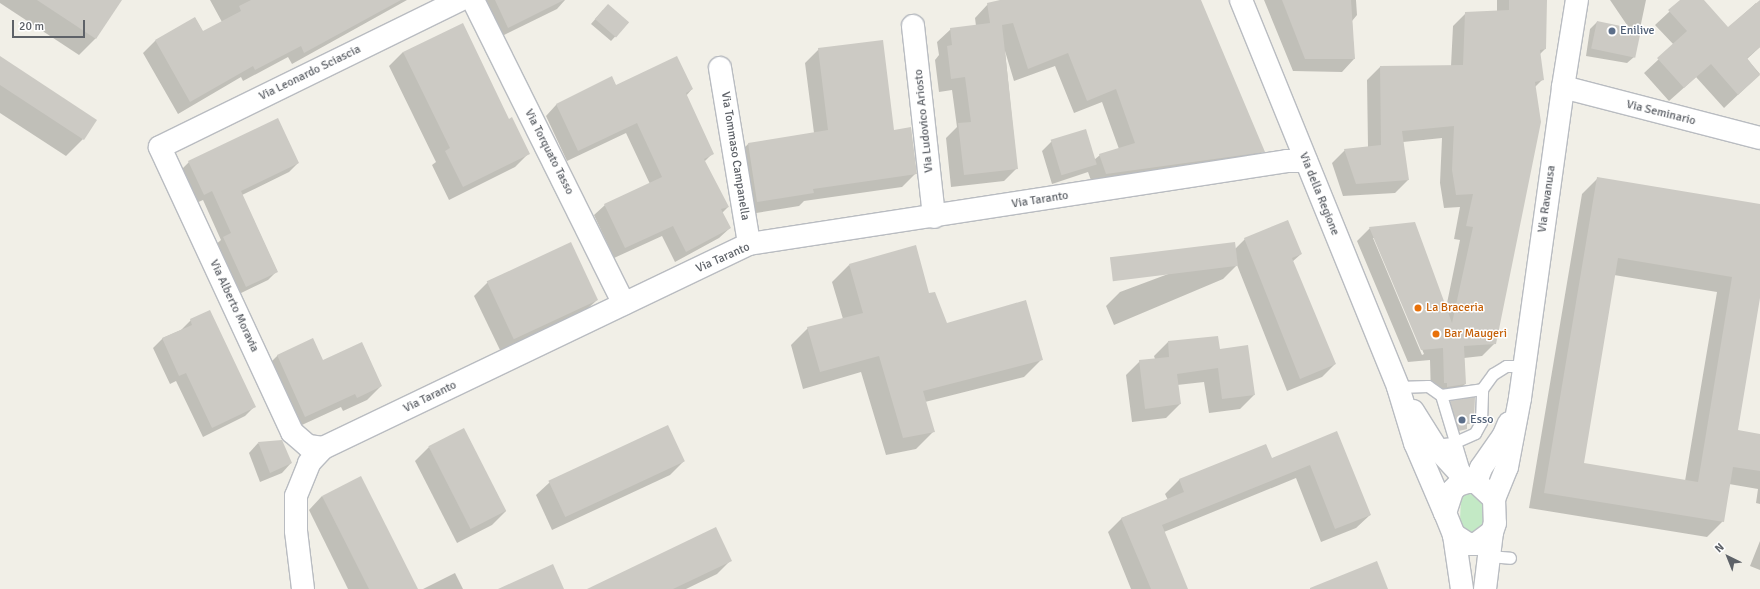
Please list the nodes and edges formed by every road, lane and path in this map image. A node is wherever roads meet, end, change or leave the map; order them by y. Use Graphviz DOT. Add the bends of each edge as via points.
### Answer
graph roads {
  1 [pos="460,0"];
  2 [pos="473,0"];
  3 [pos="1242,0"];
  4 [pos="1578,0"];
  5 [pos="913,26"];
  6 [pos="720,68"];
  7 [pos="1563,87"];
  8 [pos="1760,138"];
  9 [pos="160,147"];
  10 [pos="1306,161"];
  11 [pos="934,217"];
  12 [pos="749,244"];
  13 [pos="624,304"];
  14 [pos="1523,366"];
  15 [pos="1398,387"];
  16 [pos="1482,389"];
  17 [pos="1441,396"];
  18 [pos="1520,398"];
  19 [pos="1444,444"];
  20 [pos="322,448"];
  21 [pos="1472,482"];
  22 [pos="1494,499"];
  23 [pos="1446,513"];
  24 [pos="1492,532"];
  25 [pos="1454,535"];
  26 [pos="304,589"];
  27 [pos="1462,589"];
  28 [pos="1486,589"];
  1 -- 9 [label="street, Via Leonardo Sciascia"];
  2 -- 13 [label="street, Via Torquato Tasso"];
  3 -- 10 [label="street, Via della Regione"];
  4 -- 7 [label="street, Via Ravanusa"];
  5 -- 11 [label="street, Via Ludovico Ariosto"];
  6 -- 12 [label="street, Via Tommaso Campanella"];
  7 -- 8 [label="street, Via Seminario"];
  7 -- 14 [label="street, Via Ravanusa"];
  9 -- 20 [label="street, Via Alberto Moravia" via="292,432 308,446"];
  10 -- 11 [label="street, Via Taranto" via="1287,161"];
  10 -- 15 [label="street, Via della Regione"];
  11 -- 12 [label="street, Via Taranto"];
  12 -- 13 [label="street, Via Taranto"];
  13 -- 20 [label="street, Via Taranto"];
  14 -- 16 [label="lane" via="1506,366 1493,374"];
  14 -- 18 [label="street, Via Ravanusa"];
  15 -- 17 [label="lane" via="1428,386"];
  15 -- 19 [label="street"];
  15 -- 23 [label="street" via="1415,443"];
  16 -- 17 [label="lane"];
  16 -- 19 [label="lane" via="1481,422 1475,434"];
  17 -- 19 [label="lane"];
  18 -- 21 [label="street" via="1504,437"];
  18 -- 22 [label="street" via="1507,467"];
  19 -- 21 [label="street"];
  20 -- 26 [label="street, Via Taranto" via="309,463 296,496 296,531"];
  21 -- 22 [label="street"];
  21 -- 23 [label="street" via="1458,485 1452,491"];
  22 -- 24 [label="street" via="1495,523"];
  23 -- 25 [label="street"];
  24 -- 25 [label="street" via="1476,544 1468,544"];
  24 -- 28 [label="street" via="1500,557"];
  25 -- 27 [label="street"];
}
